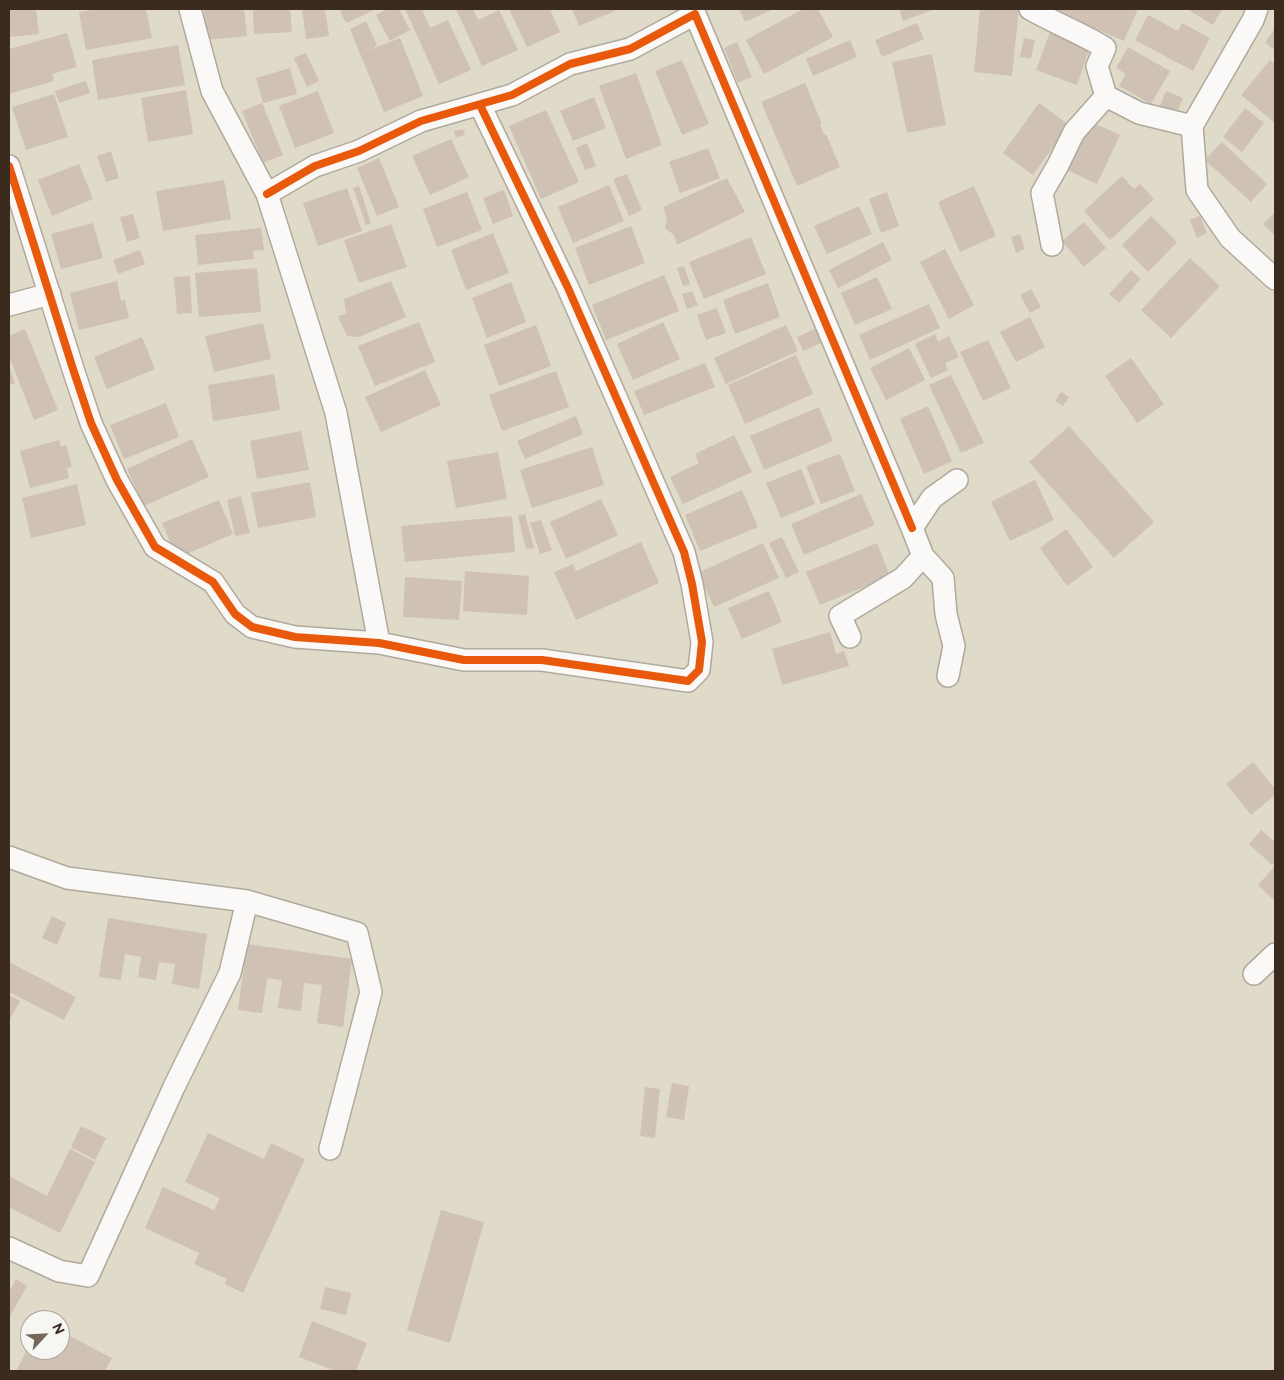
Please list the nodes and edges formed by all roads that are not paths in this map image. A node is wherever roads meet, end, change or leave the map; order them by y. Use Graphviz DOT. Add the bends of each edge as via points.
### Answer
graph roads {
  1 [pos="190,9"];
  2 [pos="1030,9"];
  3 [pos="1257,9"];
  4 [pos="694,12"];
  5 [pos="1106,96"];
  6 [pos="480,105"];
  7 [pos="1192,126"];
  8 [pos="9,166"];
  9 [pos="267,194"];
  10 [pos="1052,245"];
  11 [pos="1275,279"];
  12 [pos="50,294"];
  13 [pos="9,305"];
  14 [pos="957,480"];
  15 [pos="912,528"];
  16 [pos="924,556"];
  17 [pos="850,637"];
  18 [pos="379,643"];
  19 [pos="948,676"];
  20 [pos="9,856"];
  21 [pos="247,901"];
  22 [pos="1275,954"];
  23 [pos="1254,974"];
  24 [pos="330,1149"];
  25 [pos="9,1248"];
  1 -- 9 [label="street" via="212,90"];
  2 -- 5 [label="street" via="1105,48 1097,66"];
  3 -- 7 [label="street"];
  4 -- 6 [label="street" via="630,49 570,64 512,95"];
  4 -- 15 [label="street"];
  5 -- 7 [label="street" via="1139,113"];
  5 -- 10 [label="street" via="1074,132 1042,192"];
  6 -- 9 [label="street" via="421,121 359,151 315,166"];
  6 -- 18 [label="street" via="568,288 684,552 702,642 699,670 688,681 542,660 464,660"];
  7 -- 11 [label="street" via="1197,190 1230,238"];
  8 -- 12 [label="street"];
  9 -- 18 [label="street" via="336,413"];
  12 -- 13 [label="street"];
  12 -- 18 [label="street" via="91,423 117,480 155,547 213,582 235,614 252,627 295,637"];
  14 -- 15 [label="street" via="932,498"];
  15 -- 16 [label="street"];
  16 -- 17 [label="street" via="903,578 840,616"];
  16 -- 19 [label="street" via="943,578 946,614 954,646"];
  20 -- 21 [label="street" via="67,878"];
  21 -- 24 [label="street" via="357,933 371,992"];
  21 -- 25 [label="street" via="230,973 88,1276 59,1271"];
  22 -- 23 [label="street"];
}
